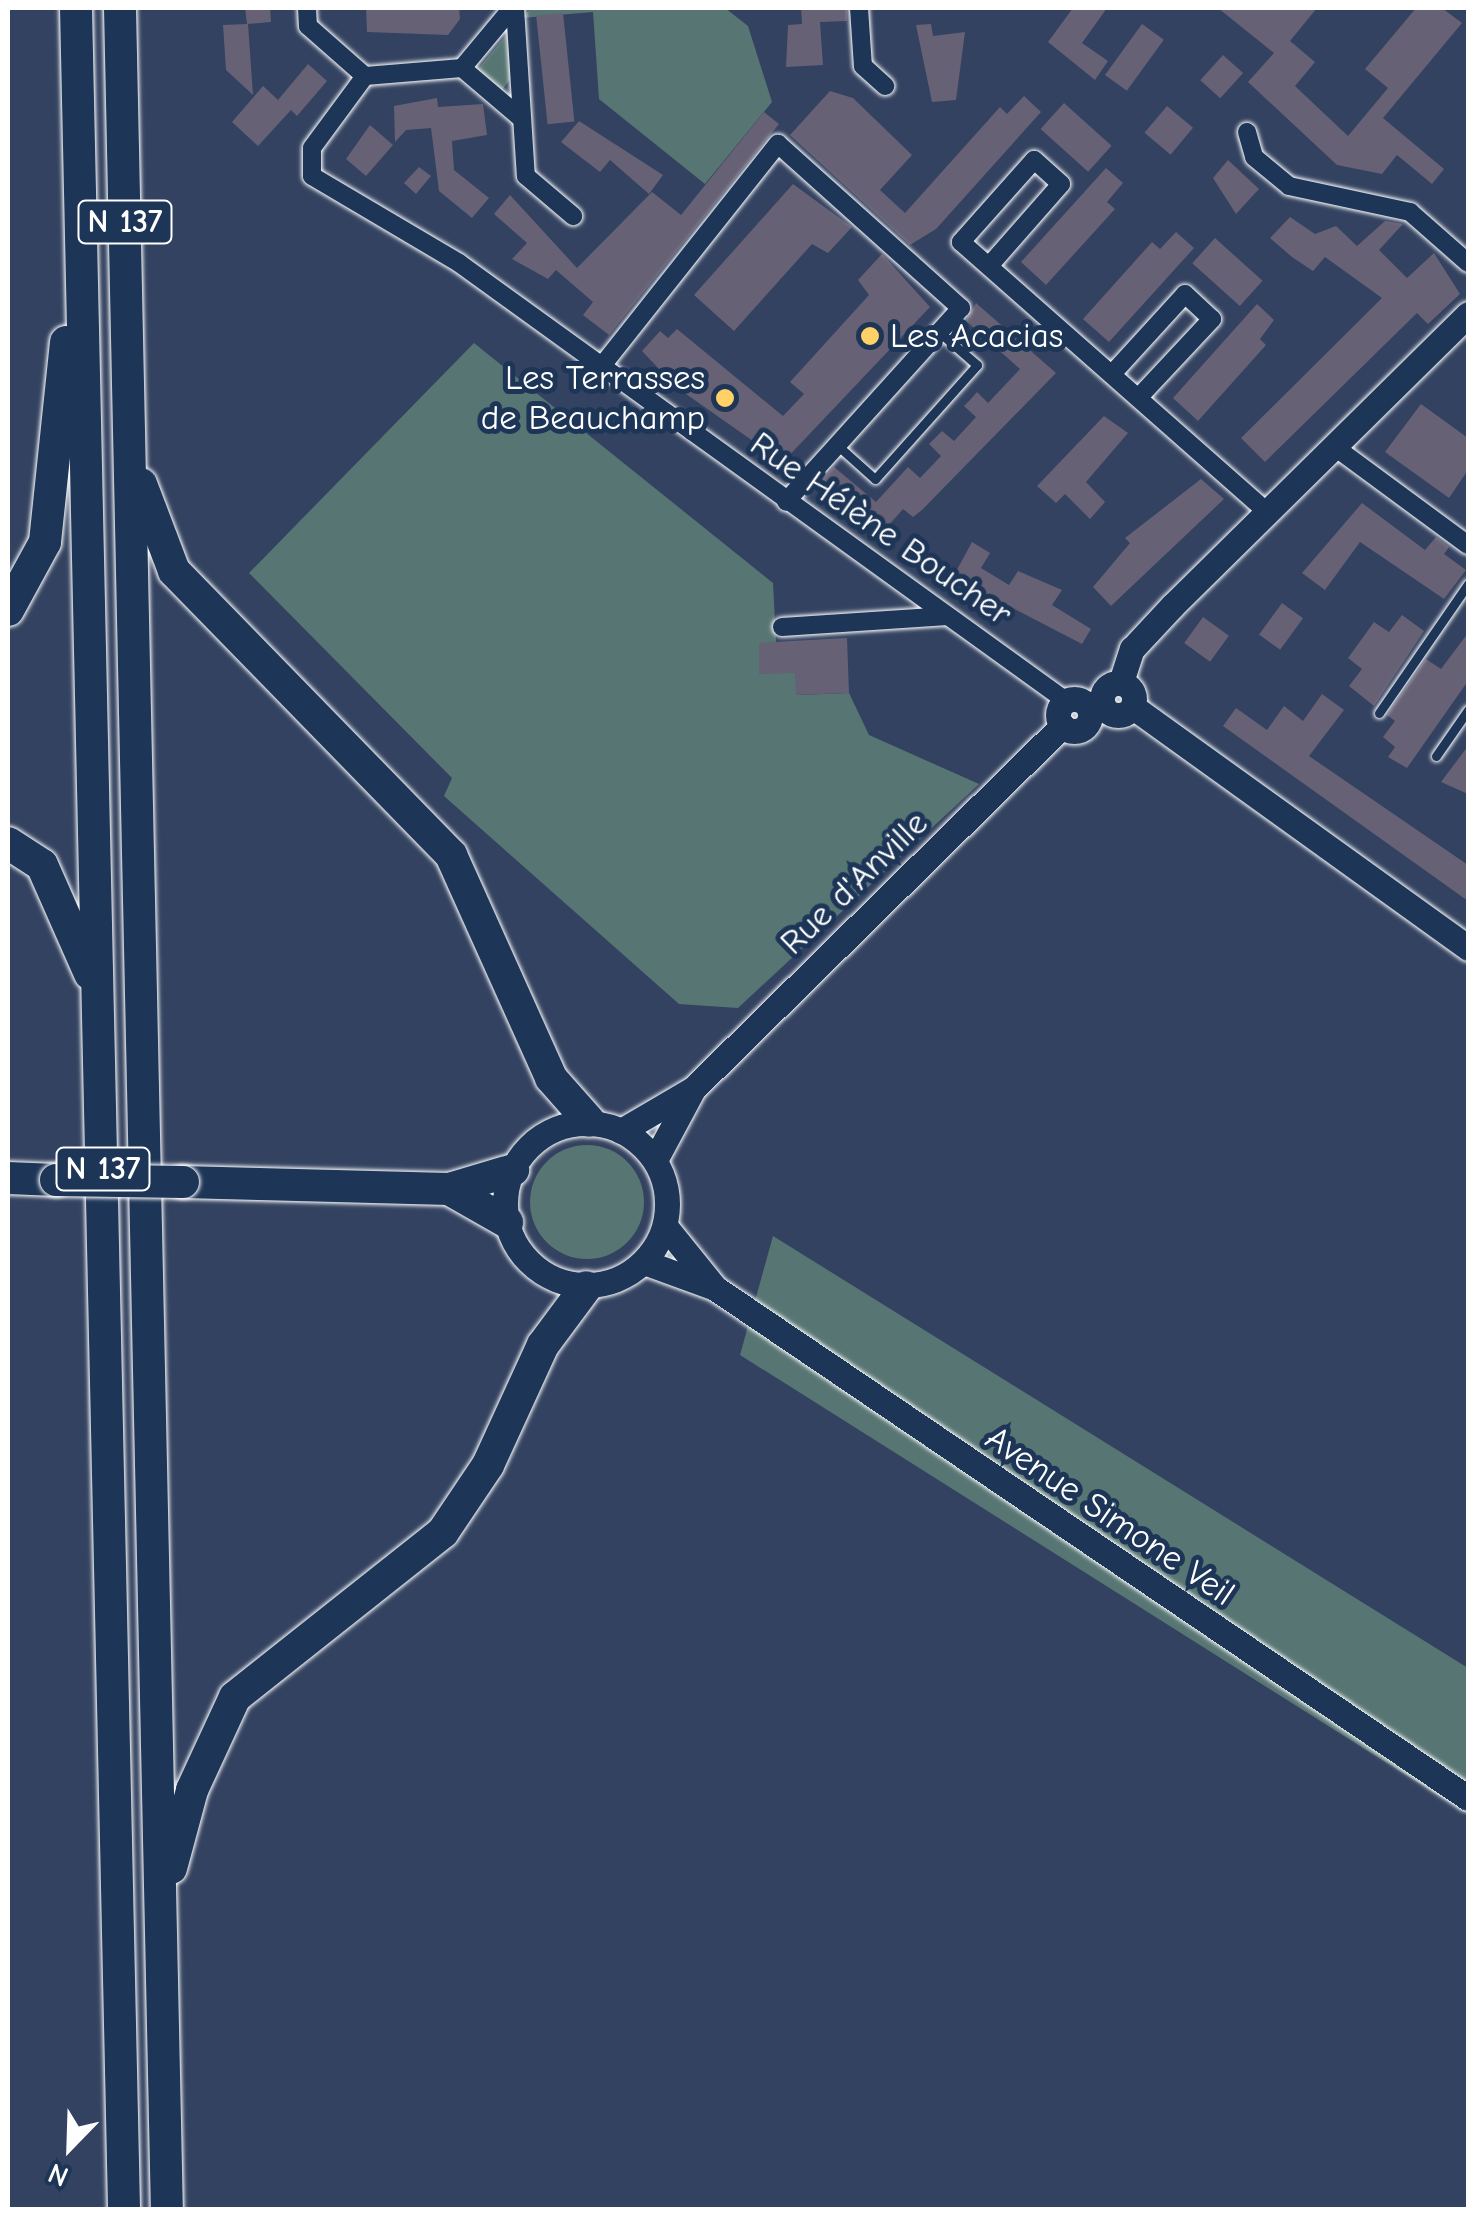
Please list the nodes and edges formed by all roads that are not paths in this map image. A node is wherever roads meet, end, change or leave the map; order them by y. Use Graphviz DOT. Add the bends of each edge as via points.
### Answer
graph roads {
  1 [pos="76,8"];
  2 [pos="120,8"];
  3 [pos="307,8"];
  4 [pos="514,8"];
  5 [pos="858,8"];
  6 [pos="462,68"];
  7 [pos="365,76"];
  8 [pos="885,86"];
  9 [pos="522,119"];
  10 [pos="81,128"];
  11 [pos="1247,132"];
  12 [pos="573,216"];
  13 [pos="1468,264"];
  14 [pos="989,266"];
  15 [pos="1468,314"];
  16 [pos="938,332"];
  17 [pos="600,367"];
  18 [pos="1112,374"];
  19 [pos="1138,398"];
  20 [pos="128,436"];
  21 [pos="837,445"];
  22 [pos="1336,447"];
  23 [pos="786,502"];
  24 [pos="1266,510"];
  25 [pos="1468,545"];
  26 [pos="1468,584"];
  27 [pos="8,610"];
  28 [pos="948,616"];
  29 [pos="782,627"];
  30 [pos="1096,706"];
  31 [pos="1468,710"];
  32 [pos="1378,712"];
  33 [pos="1436,756"];
  34 [pos="8,843"];
  35 [pos="1468,948"];
  36 [pos="100,1003"];
  37 [pos="693,1089"];
  38 [pos="589,1121"];
  39 [pos="621,1131"];
  40 [pos="655,1160"];
  41 [pos="513,1170"];
  42 [pos="24,1177"];
  43 [pos="448,1189"];
  44 [pos="507,1222"];
  45 [pos="665,1226"];
  46 [pos="644,1262"];
  47 [pos="586,1287"];
  48 [pos="715,1288"];
  49 [pos="1468,1798"];
  50 [pos="160,1916"];
  51 [pos="124,2210"];
  52 [pos="167,2210"];
  1 -- 10 [label="highway, N 137"];
  2 -- 20 [label="highway, N 137"];
  3 -- 7 [label="street" via="308,26"];
  4 -- 6 [label="street"];
  4 -- 9 [label="street"];
  5 -- 8 [label="street" via="863,66"];
  6 -- 7 [label="street"];
  6 -- 9 [label="street"];
  7 -- 17 [label="street, Rue Hélène Boucher" via="312,148 312,176 459,262"];
  9 -- 12 [label="street" via="526,176"];
  10 -- 27 [label="highway" via="61,460 46,542"];
  10 -- 36 [label="highway, N 137"];
  11 -- 13 [label="street" via="1254,157 1289,186 1410,212"];
  14 -- 14 [label="street" via="961,242 1034,160 1061,184"];
  14 -- 18 [label="street"];
  15 -- 22 [label="street, Rue d'Anville"];
  16 -- 17 [label="street" via="960,308 778,144"];
  16 -- 21 [label="street"];
  16 -- 21 [label="lane" via="977,366 876,479"];
  17 -- 23 [label="street, Rue Hélène Boucher"];
  18 -- 19 [label="street"];
  18 -- 19 [label="street" via="1185,294 1212,319"];
  19 -- 24 [label="street"];
  20 -- 38 [label="highway" via="174,571 427,824 467,884 551,1078"];
  20 -- 50 [label="highway, N 137"];
  21 -- 23 [label="street"];
  22 -- 24 [label="street, Rue d'Anville"];
  22 -- 25 [label="street"];
  23 -- 28 [label="street, Rue Hélène Boucher"];
  24 -- 30 [label="street, Rue d'Anville" via="1132,649"];
  26 -- 32 [label="lane"];
  28 -- 29 [label="street"];
  28 -- 30 [label="street, Rue Hélène Boucher"];
  30 -- 35 [label="street"];
  30 -- 37 [label="street, Rue d'Anville"];
  31 -- 33 [label="lane"];
  34 -- 36 [label="highway" via="42,865"];
  36 -- 51 [label="highway, N 137"];
  37 -- 39 [label="street, Rue d'Anville"];
  37 -- 40 [label="street, Rue d'Anville"];
  38 -- 39 [label="street"];
  38 -- 41 [label="street" via="541,1136"];
  39 -- 40 [label="street"];
  40 -- 45 [label="street"];
  41 -- 43 [label="highway"];
  41 -- 44 [label="street"];
  42 -- 43 [label="highway, bridge"];
  43 -- 44 [label="highway"];
  44 -- 47 [label="street" via="532,1265"];
  45 -- 46 [label="street"];
  45 -- 48 [label="street, Avenue Simone Veil"];
  46 -- 47 [label="street"];
  46 -- 48 [label="street, Avenue Simone Veil"];
  47 -- 50 [label="highway" via="544,1344 488,1466 443,1532 234,1697 192,1790"];
  48 -- 49 [label="street, Avenue Simone Veil"];
  50 -- 52 [label="highway, N 137"];
}
